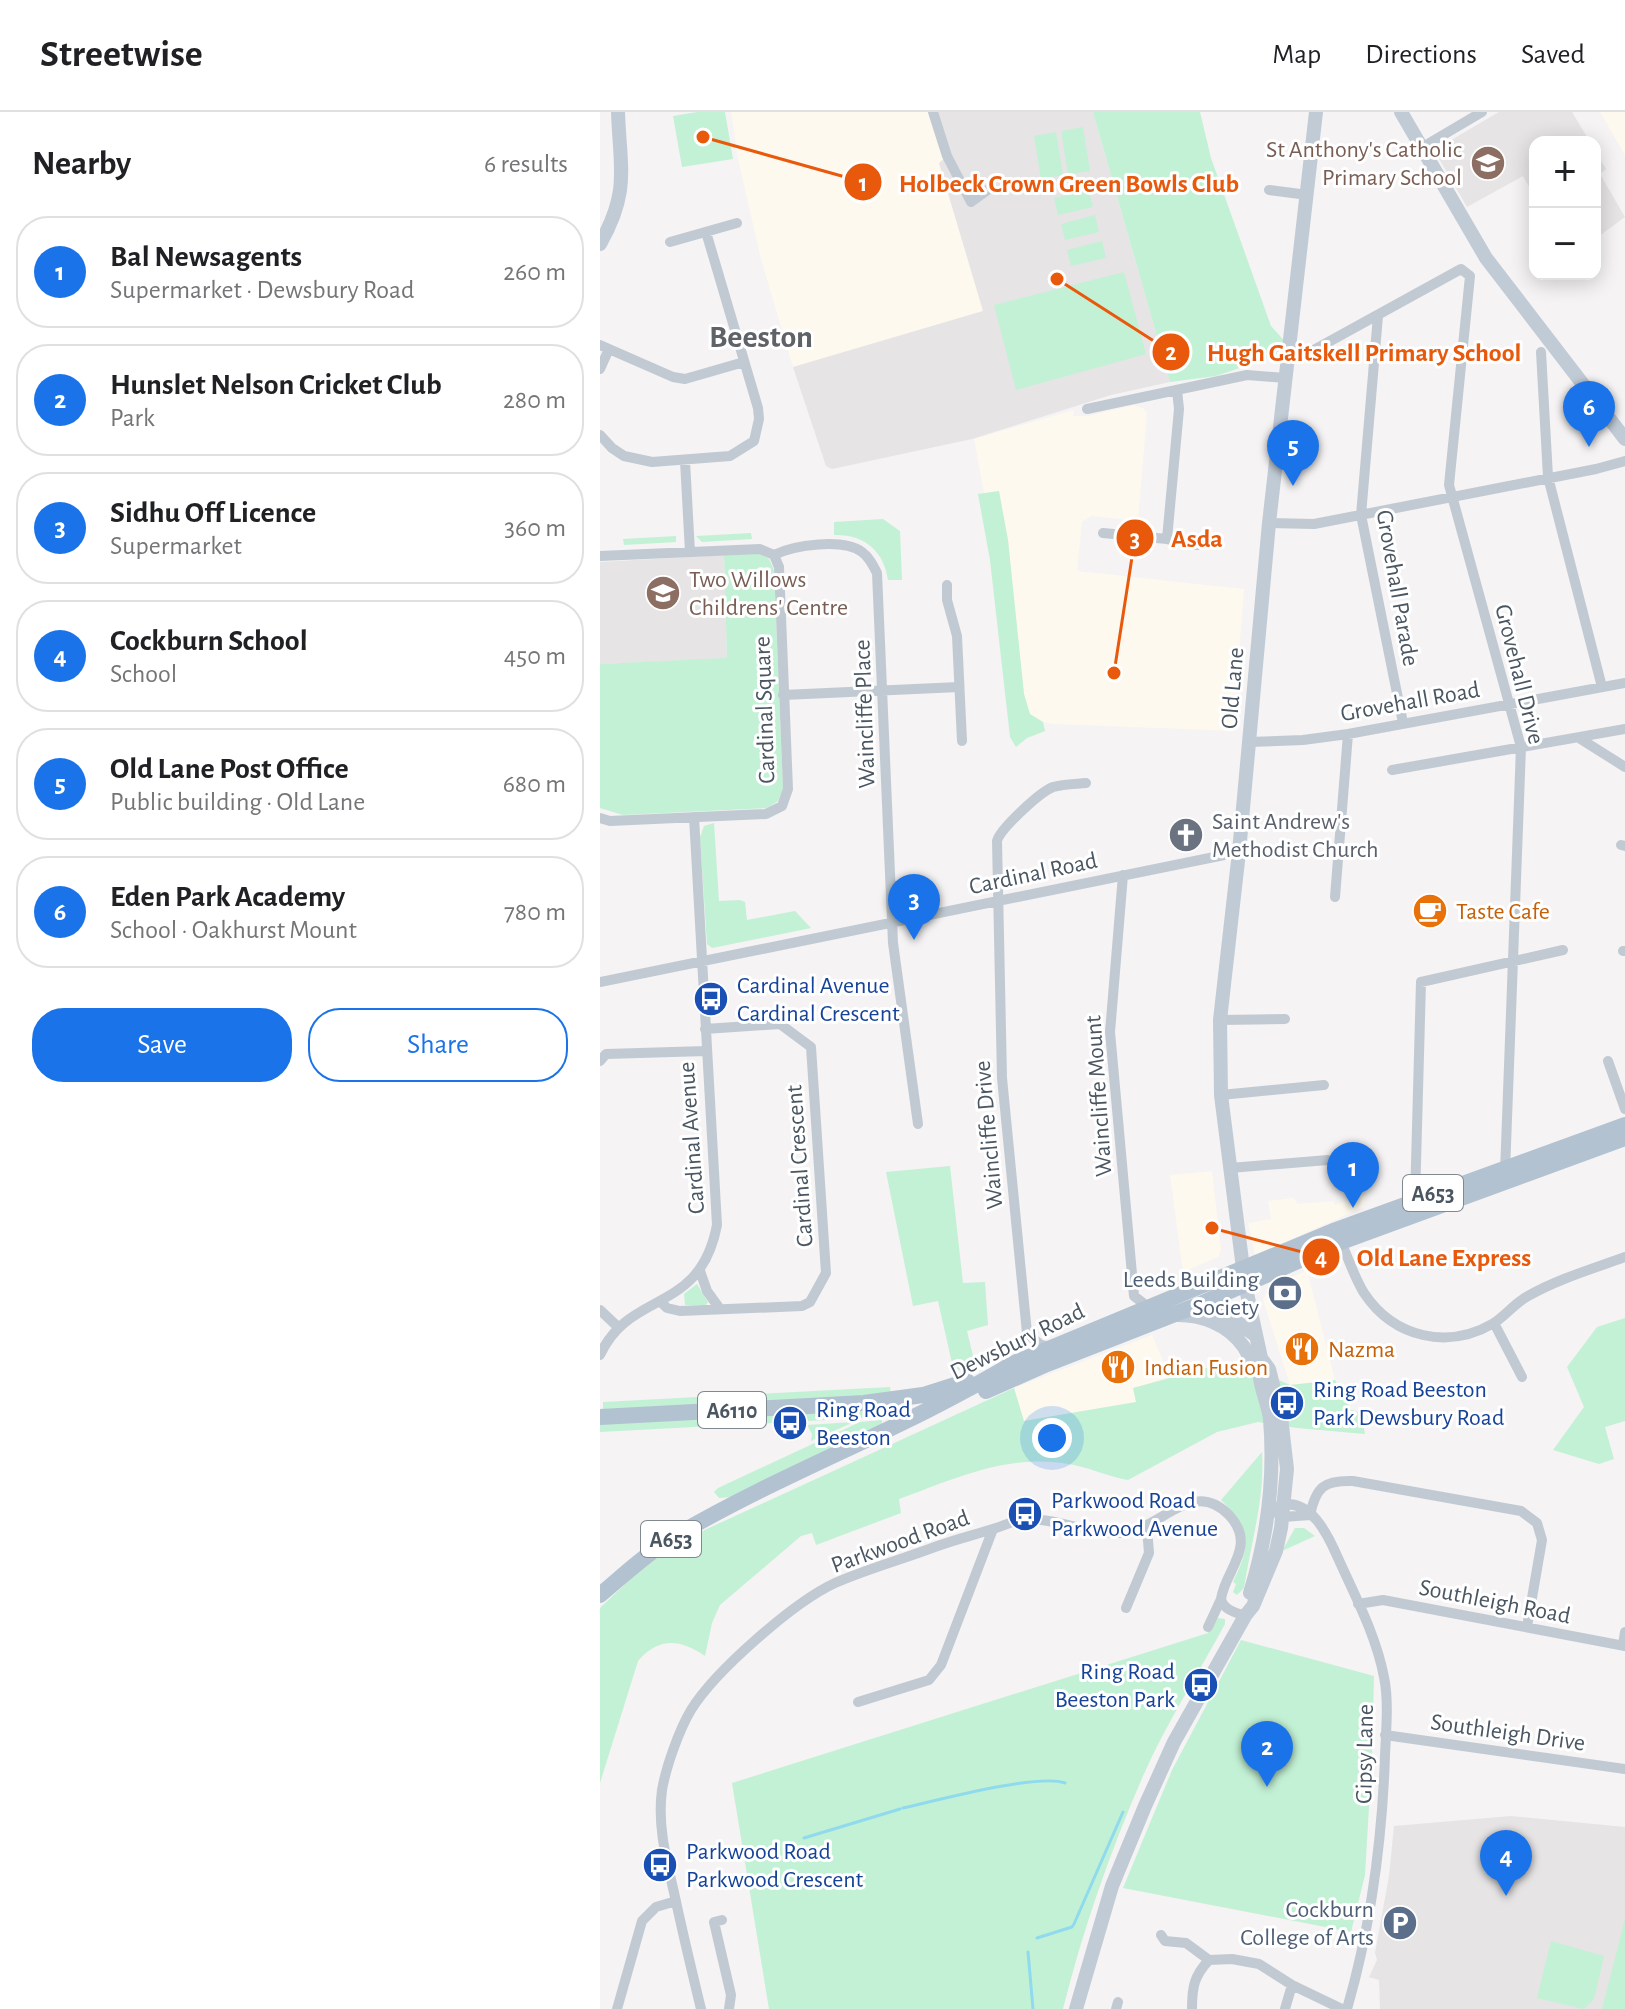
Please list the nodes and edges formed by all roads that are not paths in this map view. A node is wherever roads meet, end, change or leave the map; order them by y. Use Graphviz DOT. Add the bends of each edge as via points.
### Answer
graph roads {
  1 [pos="618,112"];
  2 [pos="933,112"];
  3 [pos="1316,112"];
  4 [pos="1401,112"];
  5 [pos="1482,112"];
  6 [pos="1421,148"];
  7 [pos="989,189"];
  8 [pos="1269,190"];
  9 [pos="1308,195"];
  10 [pos="737,223"];
  11 [pos="706,232"];
  12 [pos="670,242"];
  13 [pos="600,244"];
  14 [pos="1378,316"];
  15 [pos="605,347"];
  16 [pos="1541,352"];
  17 [pos="1288,356"];
  18 [pos="744,362"];
  19 [pos="600,369"];
  20 [pos="1285,378"];
  21 [pos="1177,390"];
  22 [pos="1087,409"];
  23 [pos="600,435"];
  24 [pos="1625,439"];
  25 [pos="685,461"];
  26 [pos="1625,461"];
  27 [pos="1548,477"];
  28 [pos="1453,496"];
  29 [pos="1361,515"];
  30 [pos="1269,523"];
  31 [pos="1103,533"];
  32 [pos="1167,539"];
  33 [pos="1197,545"];
  34 [pos="690,552"];
  35 [pos="774,555"];
  36 [pos="600,556"];
  37 [pos="947,585"];
  38 [pos="1625,683"];
  39 [pos="959,687"];
  40 [pos="1602,687"];
  41 [pos="883,690"];
  42 [pos="783,695"];
  43 [pos="1510,703"];
  44 [pos="1403,723"];
  45 [pos="1625,729"];
  46 [pos="1348,734"];
  47 [pos="1579,738"];
  48 [pos="962,741"];
  49 [pos="1249,742"];
  50 [pos="1521,747"];
  51 [pos="1625,767"];
  52 [pos="1392,770"];
  53 [pos="1086,783"];
  54 [pos="694,817"];
  55 [pos="600,818"];
  56 [pos="1239,852"];
  57 [pos="1123,875"];
  58 [pos="1335,897"];
  59 [pos="998,901"];
  60 [pos="892,922"];
  61 [pos="1563,950"];
  62 [pos="701,961"];
  63 [pos="1511,961"];
  64 [pos="600,982"];
  65 [pos="1285,1019"];
  66 [pos="1220,1020"];
  67 [pos="705,1029"];
  68 [pos="706,1051"];
  69 [pos="600,1061"];
  70 [pos="1608,1061"];
  71 [pos="1324,1085"];
  72 [pos="1221,1095"];
  73 [pos="1625,1109"];
  74 [pos="918,1124"];
  75 [pos="1625,1125"];
  76 [pos="1625,1138"];
  77 [pos="1328,1160"];
  78 [pos="1230,1168"];
  79 [pos="1504,1174"];
  80 [pos="1415,1200"];
  81 [pos="1339,1236"];
  82 [pos="1625,1257"];
  83 [pos="700,1271"];
  84 [pos="1244,1276"];
  85 [pos="1173,1297"];
  86 [pos="661,1302"];
  87 [pos="1198,1305"];
  88 [pos="1148,1307"];
  89 [pos="720,1309"];
  90 [pos="600,1310"];
  91 [pos="1174,1315"];
  92 [pos="1494,1323"];
  93 [pos="618,1327"];
  94 [pos="1255,1335"];
  95 [pos="1054,1347"];
  96 [pos="600,1355"];
  97 [pos="1012,1364"];
  98 [pos="1259,1364"];
  99 [pos="1522,1377"];
  100 [pos="896,1399"];
  101 [pos="864,1403"];
  102 [pos="600,1417"];
  103 [pos="905,1424"];
  104 [pos="1279,1510"];
  105 [pos="1310,1515"];
  106 [pos="1147,1528"];
  107 [pos="993,1529"];
  108 [pos="600,1595"];
  109 [pos="1221,1599"];
  110 [pos="1358,1604"];
  111 [pos="1126,1608"];
  112 [pos="1245,1616"];
  113 [pos="1208,1627"];
  114 [pos="1527,1627"];
  115 [pos="1625,1632"];
  116 [pos="1624,1646"];
  117 [pos="858,1702"];
  118 [pos="1385,1735"];
  119 [pos="1625,1769"];
  120 [pos="676,1901"];
  121 [pos="722,1920"];
  122 [pos="1162,1942"];
  123 [pos="1209,1960"];
  124 [pos="1292,1985"];
  125 [pos="617,2009"];
  126 [pos="701,2009"];
  127 [pos="729,2009"];
  128 [pos="1076,2009"];
  129 [pos="1192,2009"];
  130 [pos="1285,2009"];
  131 [pos="1344,2009"];
  1 -- 13 [label="street" via="620,196"];
  2 -- 7 [label="street" via="947,156 971,202"];
  3 -- 9 [label="street, Old Lane"];
  4 -- 6 [label="street"];
  5 -- 6 [label="street"];
  6 -- 24 [label="street" via="1486,258"];
  8 -- 9 [label="street"];
  9 -- 17 [label="street, Old Lane"];
  10 -- 11 [label="street"];
  11 -- 12 [label="street"];
  11 -- 18 [label="street"];
  14 -- 17 [label="street" via="1312,351"];
  14 -- 28 [label="street, Grovehall Drive" via="1461,269 1470,276 1449,485"];
  14 -- 29 [label="street, Grovehall Parade"];
  15 -- 18 [label="street" via="685,379"];
  15 -- 19 [label="street"];
  16 -- 27 [label="street"];
  17 -- 20 [label="street, Old Lane"];
  18 -- 25 [label="street" via="758,408 754,441 730,456"];
  20 -- 21 [label="street" via="1247,375"];
  20 -- 30 [label="street, Old Lane"];
  21 -- 22 [label="street"];
  21 -- 32 [label="street"];
  23 -- 25 [label="street" via="612,448 637,460"];
  25 -- 34 [label="street"];
  26 -- 27 [label="street"];
  27 -- 28 [label="street"];
  27 -- 40 [label="street"];
  28 -- 29 [label="street"];
  28 -- 43 [label="street, Grovehall Drive"];
  29 -- 30 [label="street" via="1314,524"];
  29 -- 44 [label="street, Grovehall Parade"];
  30 -- 49 [label="street, Old Lane"];
  31 -- 32 [label="street"];
  32 -- 33 [label="street"];
  34 -- 35 [label="street" via="760,549"];
  34 -- 36 [label="street"];
  35 -- 41 [label="street, Waincliffe Place" via="796,547 841,545 864,553 879,583"];
  35 -- 42 [label="street, Cardinal Square" via="779,567"];
  37 -- 39 [label="street"];
  38 -- 40 [label="street, Grovehall Road"];
  39 -- 41 [label="street"];
  39 -- 48 [label="street"];
  40 -- 43 [label="street, Grovehall Road"];
  41 -- 42 [label="street"];
  41 -- 60 [label="street, Waincliffe Place"];
  42 -- 54 [label="street, Cardinal Square" via="788,789 782,806 766,814"];
  43 -- 44 [label="street, Grovehall Road"];
  43 -- 50 [label="street, Grovehall Drive"];
  44 -- 46 [label="street, Grovehall Road"];
  45 -- 47 [label="street"];
  46 -- 49 [label="street, Grovehall Road"];
  46 -- 58 [label="street"];
  47 -- 50 [label="street"];
  47 -- 51 [label="street"];
  49 -- 56 [label="street, Old Lane"];
  50 -- 52 [label="street"];
  50 -- 63 [label="street, Grovehall Drive"];
  53 -- 59 [label="street, Waincliffe Drive" via="1047,791 999,833"];
  54 -- 55 [label="street, Cardinal Square"];
  54 -- 62 [label="street, Cardinal Avenue"];
  56 -- 57 [label="street, Cardinal Road"];
  56 -- 66 [label="street, Old Lane"];
  57 -- 59 [label="street, Cardinal Road"];
  57 -- 88 [label="street, Waincliffe Mount" via="1110,1032 1134,1296"];
  59 -- 60 [label="street, Cardinal Road"];
  59 -- 95 [label="street, Waincliffe Drive" via="1002,1078 1027,1333 1041,1345"];
  60 -- 62 [label="street, Cardinal Road"];
  60 -- 74 [label="street, Waincliffe Place"];
  61 -- 63 [label="street"];
  62 -- 64 [label="street, Cardinal Road"];
  62 -- 67 [label="street, Cardinal Avenue"];
  63 -- 79 [label="street, Grovehall Drive"];
  63 -- 80 [label="street" via="1421,982"];
  65 -- 66 [label="street"];
  66 -- 72 [label="street, Old Lane"];
  67 -- 68 [label="street, Cardinal Avenue"];
  67 -- 89 [label="street, Cardinal Crescent" via="780,1024 811,1047 826,1273 810,1302 802,1306"];
  68 -- 69 [label="street" via="606,1054"];
  68 -- 83 [label="street, Cardinal Avenue" via="717,1225"];
  70 -- 73 [label="street"];
  71 -- 72 [label="street"];
  72 -- 78 [label="street, Old Lane"];
  75 -- 79 [label="main road, Dewsbury Road / A653"];
  76 -- 79 [label="main road, Dewsbury Road / A653"];
  77 -- 78 [label="street"];
  78 -- 84 [label="street, Old Lane"];
  79 -- 80 [label="main road, Dewsbury Road / A653"];
  79 -- 81 [label="main road, Dewsbury Road / A653"];
  80 -- 81 [label="main road, Dewsbury Road / A653"];
  81 -- 84 [label="main road, Dewsbury Road / A653"];
  81 -- 92 [label="street" via="1364,1293 1391,1321 1420,1336 1454,1339"];
  82 -- 92 [label="street" via="1535,1292"];
  83 -- 86 [label="street, Cardinal Avenue"];
  83 -- 89 [label="street"];
  84 -- 85 [label="main road, Dewsbury Road / A653"];
  84 -- 87 [label="main road, Dewsbury Road / A653"];
  84 -- 94 [label="street"];
  85 -- 87 [label="main road"];
  85 -- 88 [label="main road, Dewsbury Road / A653"];
  86 -- 89 [label="street, Cardinal Crescent" via="680,1311"];
  86 -- 93 [label="street, Cardinal Avenue"];
  87 -- 91 [label="main road, Dewsbury Road / A653"];
  87 -- 94 [label="street"];
  88 -- 95 [label="main road, Dewsbury Road / A653"];
  90 -- 93 [label="street"];
  91 -- 98 [label="street" via="1224,1327"];
  91 -- 103 [label="main road, Dewsbury Road / A653"];
  92 -- 99 [label="street"];
  93 -- 96 [label="street, Cardinal Avenue"];
  94 -- 98 [label="street"];
  95 -- 97 [label="main road, Dewsbury Road / A653"];
  97 -- 100 [label="main road, A6110" via="947,1389"];
  97 -- 103 [label="main road, Dewsbury Road"];
  98 -- 104 [label="street"];
  100 -- 101 [label="main road, A6110"];
  100 -- 103 [label="main road"];
  101 -- 102 [label="main road, A6110"];
  101 -- 103 [label="main road"];
  103 -- 108 [label="main road, Dewsbury Road / A653" via="844,1460 751,1496 680,1533"];
  104 -- 105 [label="street, Gipsy Lane" via="1301,1506"];
  104 -- 112 [label="street" via="1271,1566"];
  105 -- 110 [label="street, Gipsy Lane" via="1324,1526"];
  105 -- 114 [label="street" via="1318,1492 1338,1480 1521,1511 1537,1523 1542,1540"];
  106 -- 107 [label="street, Parkwood Road" via="1102,1533 1023,1519"];
  106 -- 109 [label="street, Parkwood Road" via="1171,1510 1199,1501 1230,1516 1241,1545"];
  106 -- 111 [label="street" via="1149,1553"];
  107 -- 117 [label="street" via="941,1665 929,1680"];
  107 -- 120 [label="street, Parkwood Road" via="833,1584 778,1620 714,1681 691,1710 663,1787 662,1843"];
  109 -- 112 [label="street" via="1230,1611"];
  109 -- 113 [label="street, Parkwood Road"];
  110 -- 114 [label="street, Southleigh Road" via="1383,1600"];
  110 -- 118 [label="street, Gipsy Lane" via="1385,1679"];
  112 -- 128 [label="street" via="1174,1742 1145,1806 1112,1886"];
  114 -- 116 [label="street, Southleigh Road"];
  115 -- 116 [label="street"];
  118 -- 119 [label="street, Southleigh Drive"];
  118 -- 131 [label="street, Gipsy Lane" via="1374,1887"];
  120 -- 125 [label="street" via="656,1907 642,1921"];
  120 -- 126 [label="street, Parkwood Road"];
  121 -- 127 [label="street" via="714,1922 731,1995"];
  122 -- 123 [label="street" via="1186,1943"];
  123 -- 124 [label="street" via="1259,1964"];
  123 -- 129 [label="street" via="1196,1973"];
  124 -- 130 [label="street"];
  124 -- 131 [label="street"];
}
